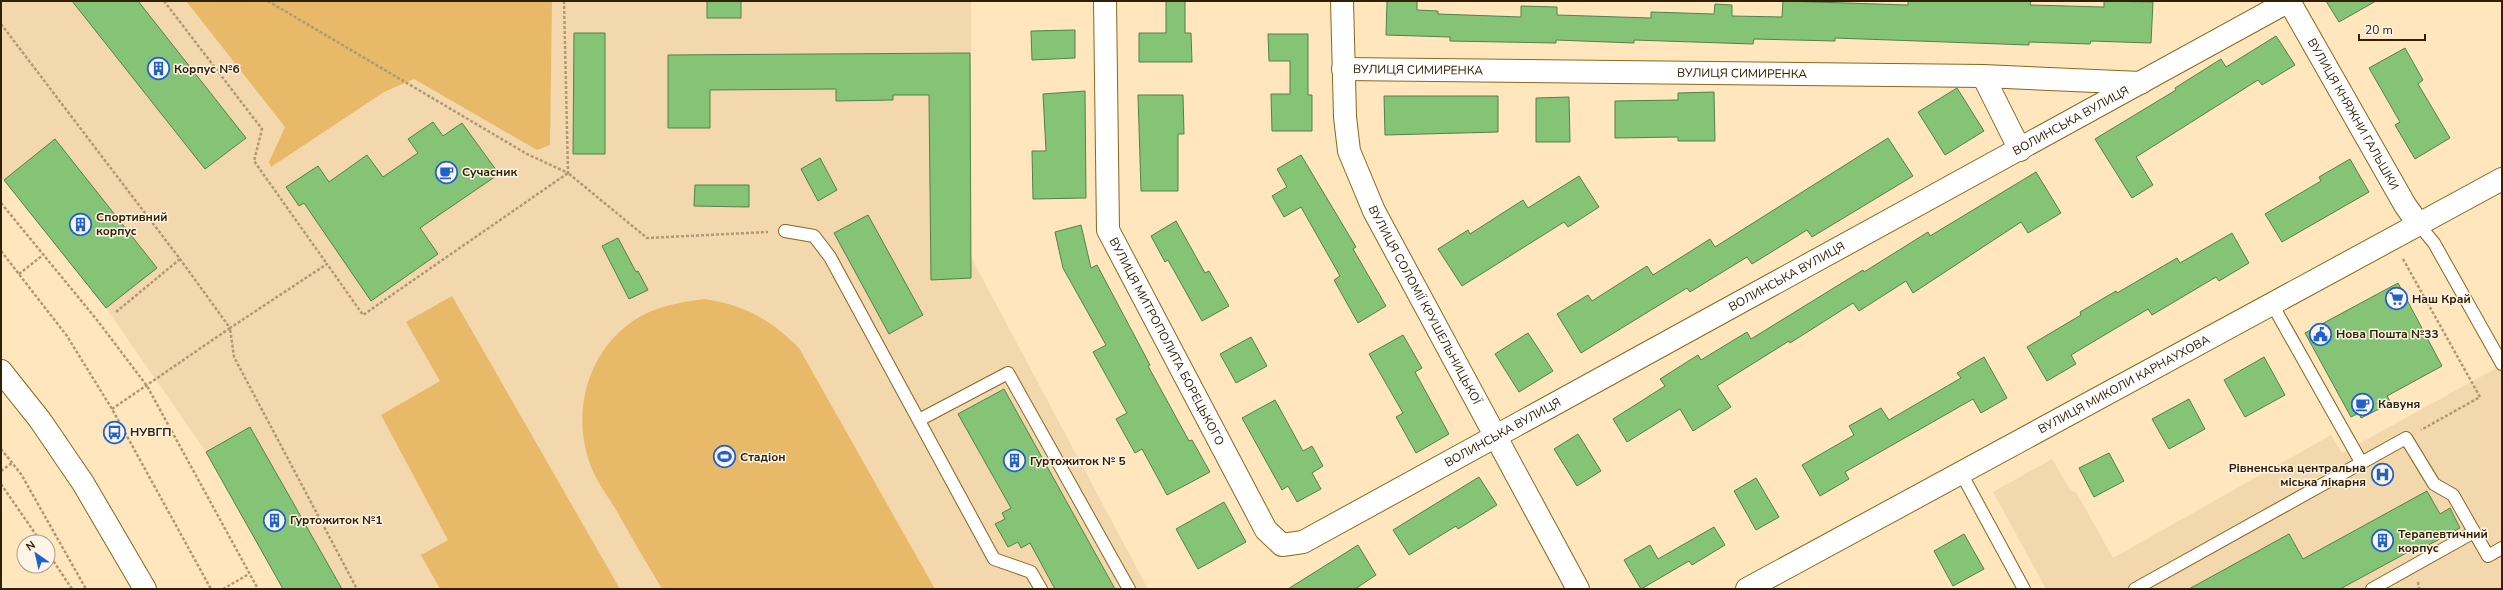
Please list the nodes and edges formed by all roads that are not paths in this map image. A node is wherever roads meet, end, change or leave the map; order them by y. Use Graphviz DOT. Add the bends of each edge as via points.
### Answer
graph roads {
  1 [pos="1106,1"];
  2 [pos="1342,1"];
  3 [pos="2289,1"];
  4 [pos="1343,69"];
  5 [pos="1983,76"];
  6 [pos="2141,83"];
  7 [pos="2020,150"];
  8 [pos="2502,179"];
  9 [pos="2419,225"];
  10 [pos="784,231"];
  11 [pos="2272,304"];
  12 [pos="2502,364"];
  13 [pos="1,371"];
  14 [pos="919,420"];
  15 [pos="1495,436"];
  16 [pos="2361,462"];
  17 [pos="1961,473"];
  18 [pos="2474,532"];
  19 [pos="1282,545"];
  20 [pos="2502,548"];
  21 [pos="145,589"];
  22 [pos="1041,589"];
  23 [pos="1129,589"];
  24 [pos="1578,589"];
  25 [pos="1747,589"];
  26 [pos="2024,589"];
  27 [pos="2135,589"];
  28 [pos="2372,589"];
  1 -- 19 [label="street, ВУЛИЦЯ МИТРОПОЛИТА БОРЕЦЬКОГО" via="1108,230 1266,530"];
  2 -- 4 [label="street, ВУЛИЦЯ СОЛОМІЇ КРУШЕЛЬНИЦЬКОЇ"];
  3 -- 6 [label="street, ВОЛИНСЬКА ВУЛИЦЯ"];
  3 -- 9 [label="street, ВУЛИЦЯ КНЯЖНИ ГАЛЬШКИ" via="2405,205"];
  4 -- 5 [label="street, ВУЛИЦЯ СИМИРЕНКА"];
  4 -- 15 [label="street, ВУЛИЦЯ СОЛОМІЇ КРУШЕЛЬНИЦЬКОЇ" via="1349,151 1360,180 1374,211"];
  5 -- 6 [label="street, ВУЛИЦЯ СИМИРЕНКА"];
  5 -- 7 [label="street"];
  6 -- 7 [label="street, ВОЛИНСЬКА ВУЛИЦЯ"];
  7 -- 15 [label="street, ВОЛИНСЬКА ВУЛИЦЯ"];
  8 -- 9 [label="street, ВУЛИЦЯ МИКОЛИ КАРНАУХОВА"];
  9 -- 11 [label="street, ВУЛИЦЯ МИКОЛИ КАРНАУХОВА"];
  9 -- 12 [label="lane" via="2434,243"];
  10 -- 14 [label="lane" via="814,236 830,257"];
  11 -- 16 [label="lane"];
  11 -- 17 [label="street, ВУЛИЦЯ МИКОЛИ КАРНАУХОВА"];
  13 -- 21 [label="street" via="40,420 83,483"];
  14 -- 22 [label="lane" via="994,559 1031,572"];
  14 -- 23 [label="lane" via="1008,373"];
  15 -- 19 [label="street, ВОЛИНСЬКА ВУЛИЦЯ" via="1303,542"];
  15 -- 24 [label="street, ВУЛИЦЯ СОЛОМІЇ КРУШЕЛЬНИЦЬКОЇ"];
  16 -- 18 [label="lane" via="2406,438 2434,484 2453,495"];
  16 -- 27 [label="lane"];
  17 -- 25 [label="street, ВУЛИЦЯ МИКОЛИ КАРНАУХОВА"];
  17 -- 26 [label="lane"];
  18 -- 20 [label="lane" via="2488,556"];
  18 -- 28 [label="lane"];
}
